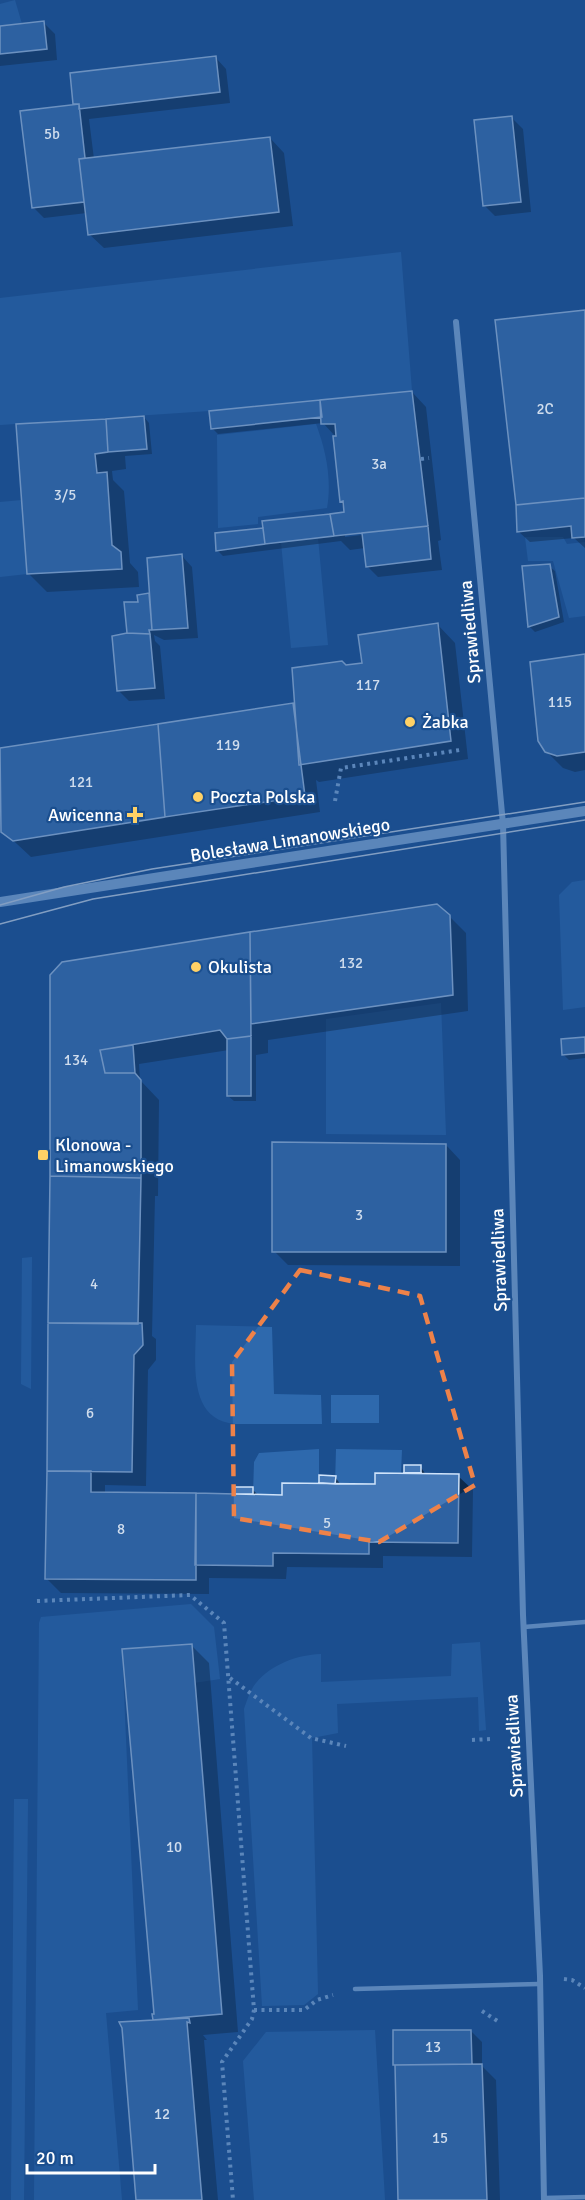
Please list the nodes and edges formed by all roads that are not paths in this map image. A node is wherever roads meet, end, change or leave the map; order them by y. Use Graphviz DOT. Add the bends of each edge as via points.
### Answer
graph roads {
  1 [pos="456,322"];
  2 [pos="585,811"];
  3 [pos="503,824"];
  4 [pos="0,902"];
  5 [pos="585,1622"];
  6 [pos="524,1627"];
  7 [pos="539,1984"];
  8 [pos="355,1989"];
  9 [pos="585,2197"];
  10 [pos="544,2199"];
  1 -- 3 [label="street, Sprawiedliwa"];
  2 -- 3 [label="street, Bolesława Limanowskiego"];
  3 -- 4 [label="street, Bolesława Limanowskiego"];
  3 -- 6 [label="street, Sprawiedliwa"];
  5 -- 6 [label="lane"];
  6 -- 7 [label="street, Sprawiedliwa"];
  7 -- 8 [label="lane"];
  7 -- 10 [label="street, Sprawiedliwa"];
  9 -- 10 [label="lane"];
}
